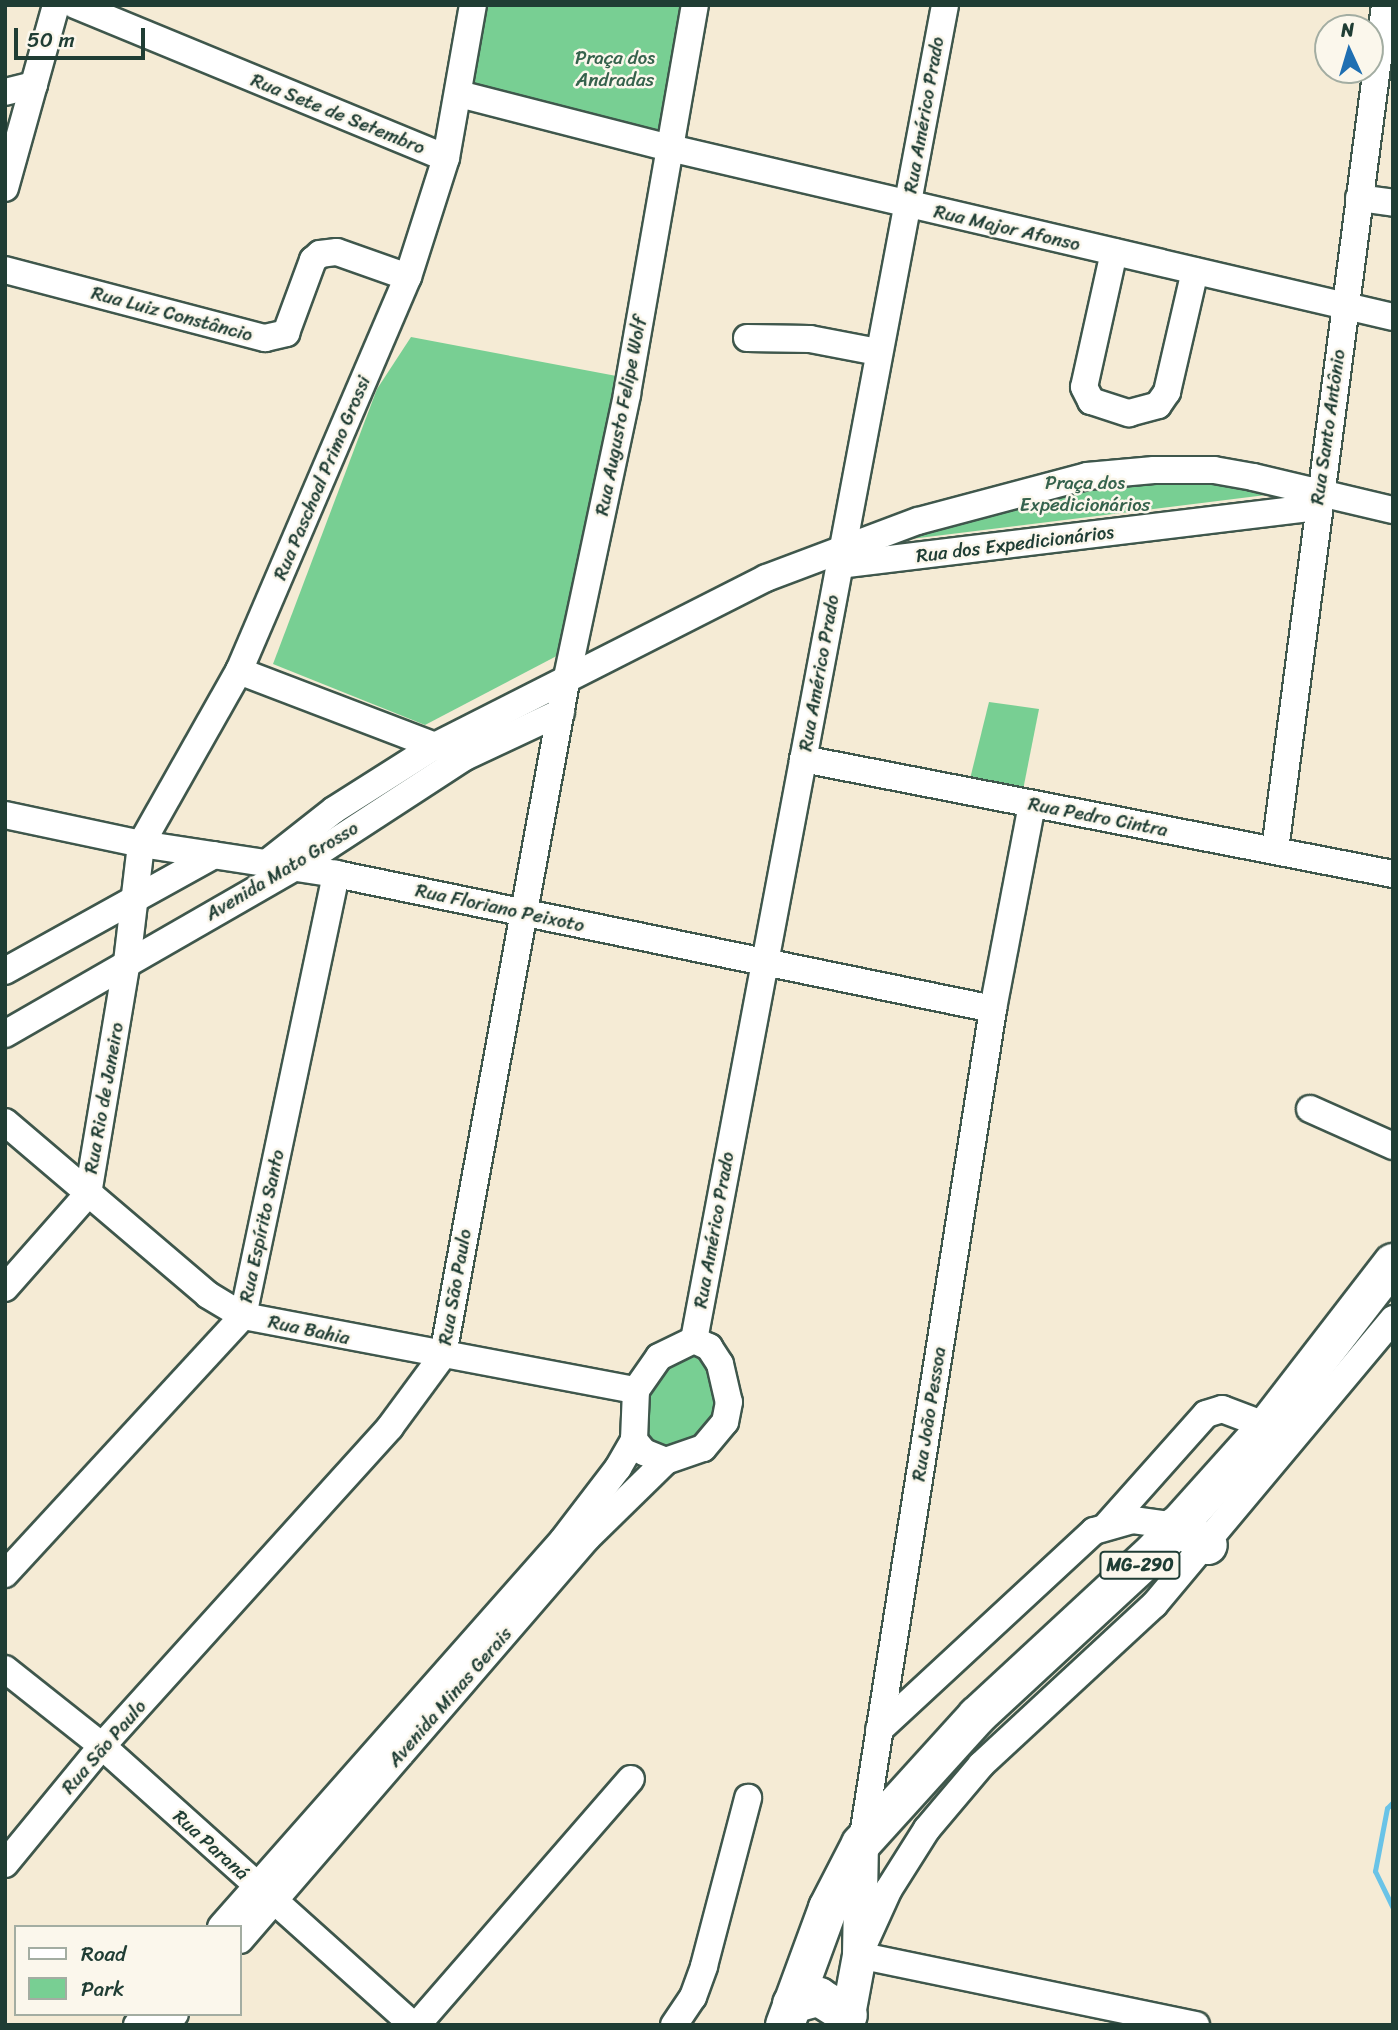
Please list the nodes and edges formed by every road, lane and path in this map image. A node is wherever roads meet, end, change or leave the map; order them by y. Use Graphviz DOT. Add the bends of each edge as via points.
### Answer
graph roads {
  1 [pos="56,5"];
  2 [pos="75,5"];
  3 [pos="695,5"];
  4 [pos="944,5"];
  5 [pos="1385,5"];
  6 [pos="469,6"];
  7 [pos="34,85"];
  8 [pos="5,92"];
  9 [pos="459,94"];
  10 [pos="670,148"];
  11 [pos="446,158"];
  12 [pos="5,188"];
  13 [pos="1359,198"];
  14 [pos="1393,203"];
  15 [pos="908,205"];
  16 [pos="1114,252"];
  17 [pos="5,270"];
  18 [pos="1195,271"];
  19 [pos="408,277"];
  20 [pos="1345,306"];
  21 [pos="1393,317"];
  22 [pos="747,338"];
  23 [pos="878,352"];
  24 [pos="1318,499"];
  25 [pos="1393,510"];
  26 [pos="841,556"];
  27 [pos="239,671"];
  28 [pos="566,682"];
  29 [pos="561,712"];
  30 [pos="435,746"];
  31 [pos="464,757"];
  32 [pos="803,759"];
  33 [pos="1032,805"];
  34 [pos="9,822"];
  35 [pos="141,844"];
  36 [pos="1275,850"];
  37 [pos="214,855"];
  38 [pos="268,862"];
  39 [pos="296,867"];
  40 [pos="336,874"];
  41 [pos="1393,874"];
  42 [pos="132,898"];
  43 [pos="523,914"];
  44 [pos="127,962"];
  45 [pos="767,962"];
  46 [pos="5,971"];
  47 [pos="993,1009"];
  48 [pos="5,1034"];
  49 [pos="1310,1110"];
  50 [pos="5,1122"];
  51 [pos="1393,1146"];
  52 [pos="88,1194"];
  53 [pos="1393,1263"];
  54 [pos="5,1288"];
  55 [pos="243,1316"];
  56 [pos="1393,1319"];
  57 [pos="694,1340"];
  58 [pos="443,1355"];
  59 [pos="636,1390"];
  60 [pos="1267,1426"];
  61 [pos="634,1440"];
  62 [pos="666,1461"];
  63 [pos="1108,1524"];
  64 [pos="1192,1536"];
  65 [pos="5,1574"];
  66 [pos="5,1669"];
  67 [pos="879,1730"];
  68 [pos="102,1746"];
  69 [pos="631,1779"];
  70 [pos="748,1798"];
  71 [pos="862,1844"];
  72 [pos="5,1864"];
  73 [pos="265,1893"];
  74 [pos="224,1925"];
  75 [pos="242,1936"];
  76 [pos="859,1955"];
  77 [pos="789,2014"];
  78 [pos="847,2020"];
  79 [pos="415,2025"];
  80 [pos="674,2025"];
  81 [pos="1196,2025"];
  1 -- 7 [label="street"];
  2 -- 11 [label="street, Rua Sete de Setembro"];
  3 -- 10 [label="street"];
  4 -- 15 [label="street, Rua Américo Prado"];
  5 -- 13 [label="street, Rua Santo Antônio"];
  6 -- 9 [label="street"];
  7 -- 8 [label="street"];
  7 -- 12 [label="street"];
  9 -- 10 [label="street"];
  9 -- 11 [label="street, Rua Paschoal Primo Grossi"];
  10 -- 15 [label="street, Rua Major Afonso"];
  10 -- 28 [label="street, Rua Augusto Felipe Wolf" via="627,394"];
  11 -- 19 [label="street, Rua Paschoal Primo Grossi"];
  13 -- 14 [label="street"];
  13 -- 20 [label="street, Rua Santo Antônio"];
  15 -- 16 [label="street, Rua Major Afonso"];
  15 -- 23 [label="street, Rua Américo Prado"];
  16 -- 18 [label="street, Rua Major Afonso"];
  16 -- 18 [label="street" via="1084,387 1091,401 1129,413 1158,405 1167,392"];
  17 -- 19 [label="street, Rua Luiz Constâncio" via="265,338 286,333 313,260 320,254 337,252"];
  18 -- 20 [label="street, Rua Major Afonso"];
  19 -- 27 [label="street, Rua Paschoal Primo Grossi"];
  20 -- 21 [label="street, Rua Major Afonso"];
  20 -- 24 [label="street, Rua Santo Antônio"];
  22 -- 23 [label="street" via="810,339"];
  23 -- 26 [label="street, Rua Américo Prado"];
  24 -- 25 [label="street"];
  24 -- 26 [label="street, Rua dos Expedicionários"];
  24 -- 26 [label="street" via="1214,470 1087,476"];
  24 -- 36 [label="street, Rua Santo Antônio"];
  26 -- 28 [label="street, Avenida Mato Grosso" via="766,578"];
  26 -- 32 [label="street, Rua Américo Prado"];
  27 -- 30 [label="street"];
  27 -- 35 [label="street, Rua Paschoal Primo Grossi"];
  28 -- 29 [label="street, Rua São Paulo"];
  28 -- 30 [label="street, Avenida Mato Grosso"];
  29 -- 31 [label="street, Avenida Mato Grosso"];
  29 -- 43 [label="street, Rua São Paulo"];
  30 -- 31 [label="street"];
  30 -- 38 [label="street, Avenida Mato Grosso" via="334,810"];
  31 -- 39 [label="street, Avenida Mato Grosso"];
  32 -- 33 [label="street, Rua Pedro Cintra"];
  32 -- 45 [label="street, Rua Américo Prado"];
  33 -- 36 [label="street, Rua Pedro Cintra"];
  33 -- 47 [label="street, Rua João Pessoa"];
  34 -- 35 [label="street, Rua Floriano Peixoto"];
  35 -- 37 [label="street, Rua Floriano Peixoto"];
  35 -- 42 [label="street, Rua Rio de Janeiro"];
  36 -- 41 [label="street, Rua Pedro Cintra"];
  37 -- 38 [label="street, Rua Floriano Peixoto"];
  37 -- 42 [label="street"];
  38 -- 39 [label="street, Rua Floriano Peixoto"];
  39 -- 40 [label="street, Rua Floriano Peixoto"];
  39 -- 44 [label="street, Avenida Mato Grosso"];
  40 -- 43 [label="street, Rua Floriano Peixoto"];
  40 -- 55 [label="street, Rua Espírito Santo"];
  42 -- 44 [label="street, Rua Rio de Janeiro"];
  42 -- 46 [label="street"];
  43 -- 45 [label="street, Rua Floriano Peixoto"];
  43 -- 58 [label="street, Rua São Paulo"];
  44 -- 48 [label="street, Avenida Mato Grosso"];
  44 -- 52 [label="street, Rua Rio de Janeiro"];
  45 -- 47 [label="street, Rua Floriano Peixoto"];
  45 -- 57 [label="street, Rua Américo Prado"];
  47 -- 67 [label="street, Rua João Pessoa"];
  49 -- 51 [label="street"];
  50 -- 52 [label="street, Rua Bahia"];
  52 -- 54 [label="street, Rua Rio de Janeiro"];
  52 -- 55 [label="street, Rua Bahia" via="208,1295"];
  53 -- 60 [label="highway, MG-290"];
  55 -- 58 [label="street, Rua Bahia"];
  55 -- 65 [label="street, Rua Espírito Santo"];
  56 -- 64 [label="street"];
  57 -- 59 [label="street" via="659,1357"];
  57 -- 62 [label="street" via="709,1347 720,1364 729,1402 725,1422 703,1448"];
  58 -- 59 [label="street, Rua Bahia"];
  58 -- 68 [label="street, Rua São Paulo" via="390,1427"];
  59 -- 61 [label="street"];
  60 -- 63 [label="street" via="1222,1409 1206,1414"];
  60 -- 64 [label="highway, MG-290"];
  61 -- 62 [label="street" via="644,1452"];
  61 -- 73 [label="street, Avenida Minas Gerais" via="563,1540"];
  62 -- 73 [label="street, Avenida Minas Gerais" via="588,1537"];
  63 -- 64 [label="street" via="1133,1520"];
  63 -- 67 [label="street" via="1094,1531"];
  64 -- 71 [label="highway, MG-290" via="942,1752"];
  64 -- 76 [label="street" via="1154,1605 981,1765 906,1858"];
  66 -- 68 [label="street, Rua Paraná"];
  67 -- 71 [label="street, Rua João Pessoa"];
  68 -- 72 [label="street, Rua São Paulo"];
  68 -- 73 [label="street, Rua Paraná"];
  69 -- 79 [label="street"];
  70 -- 80 [label="street" via="704,1966 693,1997"];
  71 -- 76 [label="main road, Rua João Pessoa"];
  71 -- 77 [label="highway, MG-290" via="828,1908"];
  73 -- 74 [label="street, Avenida Minas Gerais"];
  73 -- 75 [label="street, Avenida Minas Gerais"];
  73 -- 79 [label="street, Rua Paraná"];
  76 -- 78 [label="main road, Rua João Pessoa"];
  76 -- 81 [label="street"];
  77 -- 78 [label="highway" via="819,1997"];
}
